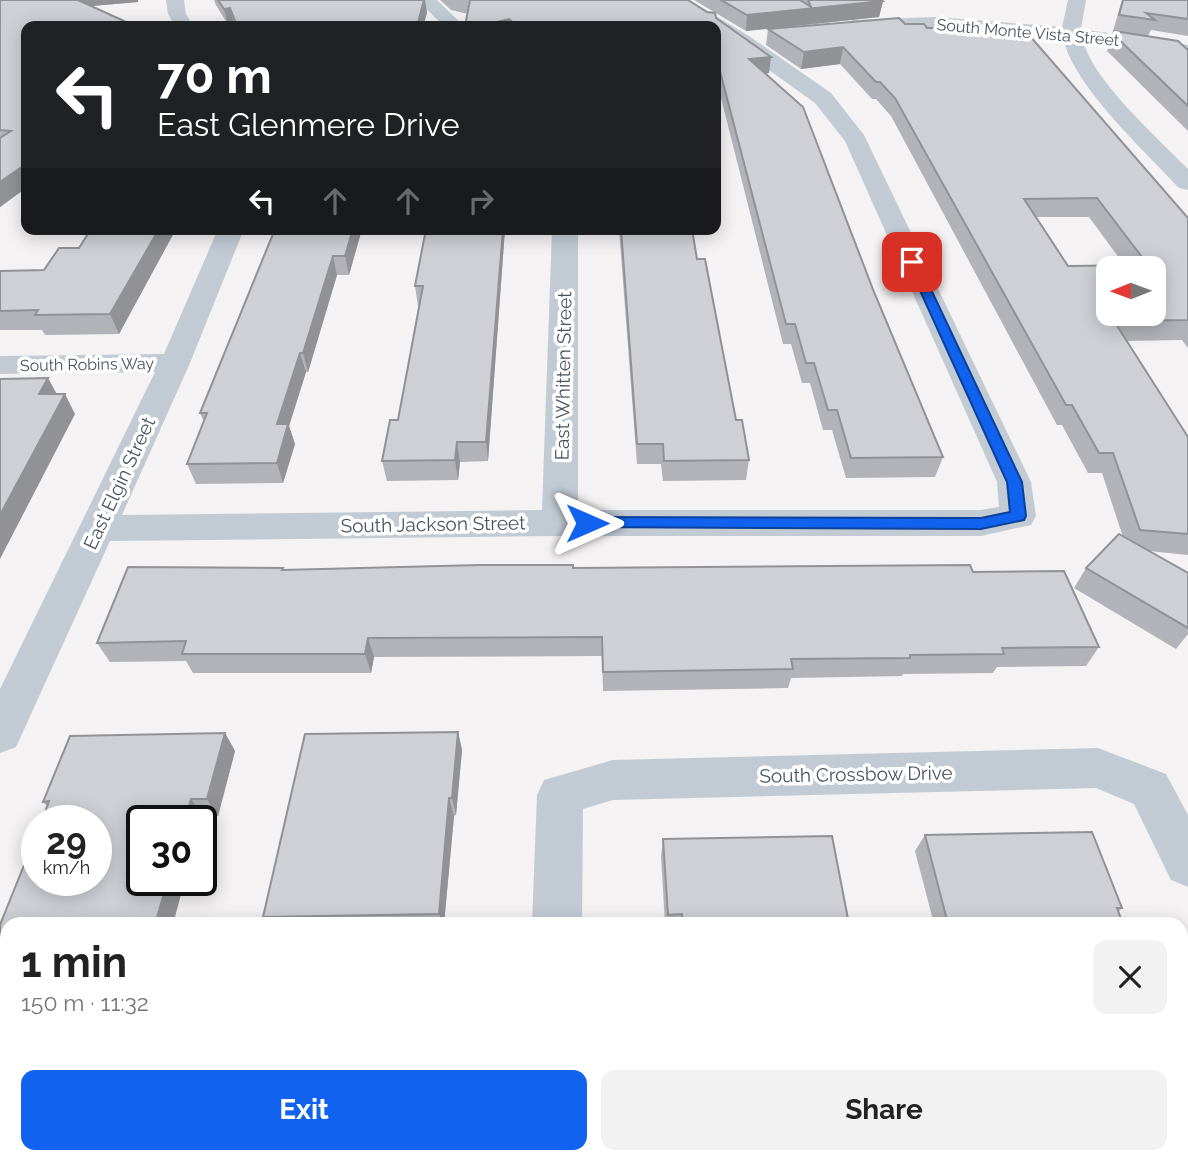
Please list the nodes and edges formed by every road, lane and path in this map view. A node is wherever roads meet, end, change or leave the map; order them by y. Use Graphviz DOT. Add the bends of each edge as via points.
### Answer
graph roads {
  1 [pos="176,0"];
  2 [pos="426,0"];
  3 [pos="677,0"];
  4 [pos="904,0"];
  5 [pos="1077,0"];
  6 [pos="181,21"];
  7 [pos="449,21"];
  8 [pos="711,21"];
  9 [pos="920,23"];
  10 [pos="721,27"];
  11 [pos="833,28"];
  12 [pos="1071,33"];
  13 [pos="768,36"];
  14 [pos="742,40"];
  15 [pos="1188,51"];
  16 [pos="1188,183"];
  17 [pos="228,235"];
  18 [pos="565,235"];
  19 [pos="174,363"];
  20 [pos="0,365"];
  21 [pos="560,523"];
  22 [pos="99,528"];
  23 [pos="0,734"];
  24 [pos="1188,864"];
  25 [pos="557,917"];
  1 -- 6 [label="street"];
  2 -- 7 [label="street"];
  3 -- 8 [label="street"];
  4 -- 9 [label="street"];
  5 -- 12 [label="street"];
  9 -- 11 [label="street, South Monte Vista Street"];
  9 -- 12 [label="street, South Monte Vista Street"];
  10 -- 14 [label="street"];
  12 -- 15 [label="street, South Monte Vista Street"];
  12 -- 16 [label="street" via="1094,80"];
  13 -- 14 [label="street"];
  14 -- 21 [label="street, South Jackson Street" via="823,98 856,140 1014,482 1018,516 981,523"];
  17 -- 19 [label="street, East Elgin Street"];
  18 -- 21 [label="street, East Whitten Street"];
  19 -- 20 [label="street, South Robins Way"];
  19 -- 22 [label="street, East Elgin Street"];
  21 -- 22 [label="street, South Jackson Street"];
  22 -- 23 [label="street, East Elgin Street"];
  24 -- 25 [label="street, South Crossbow Drive" via="1150,789 1098,768 613,780 561,795"];
}
